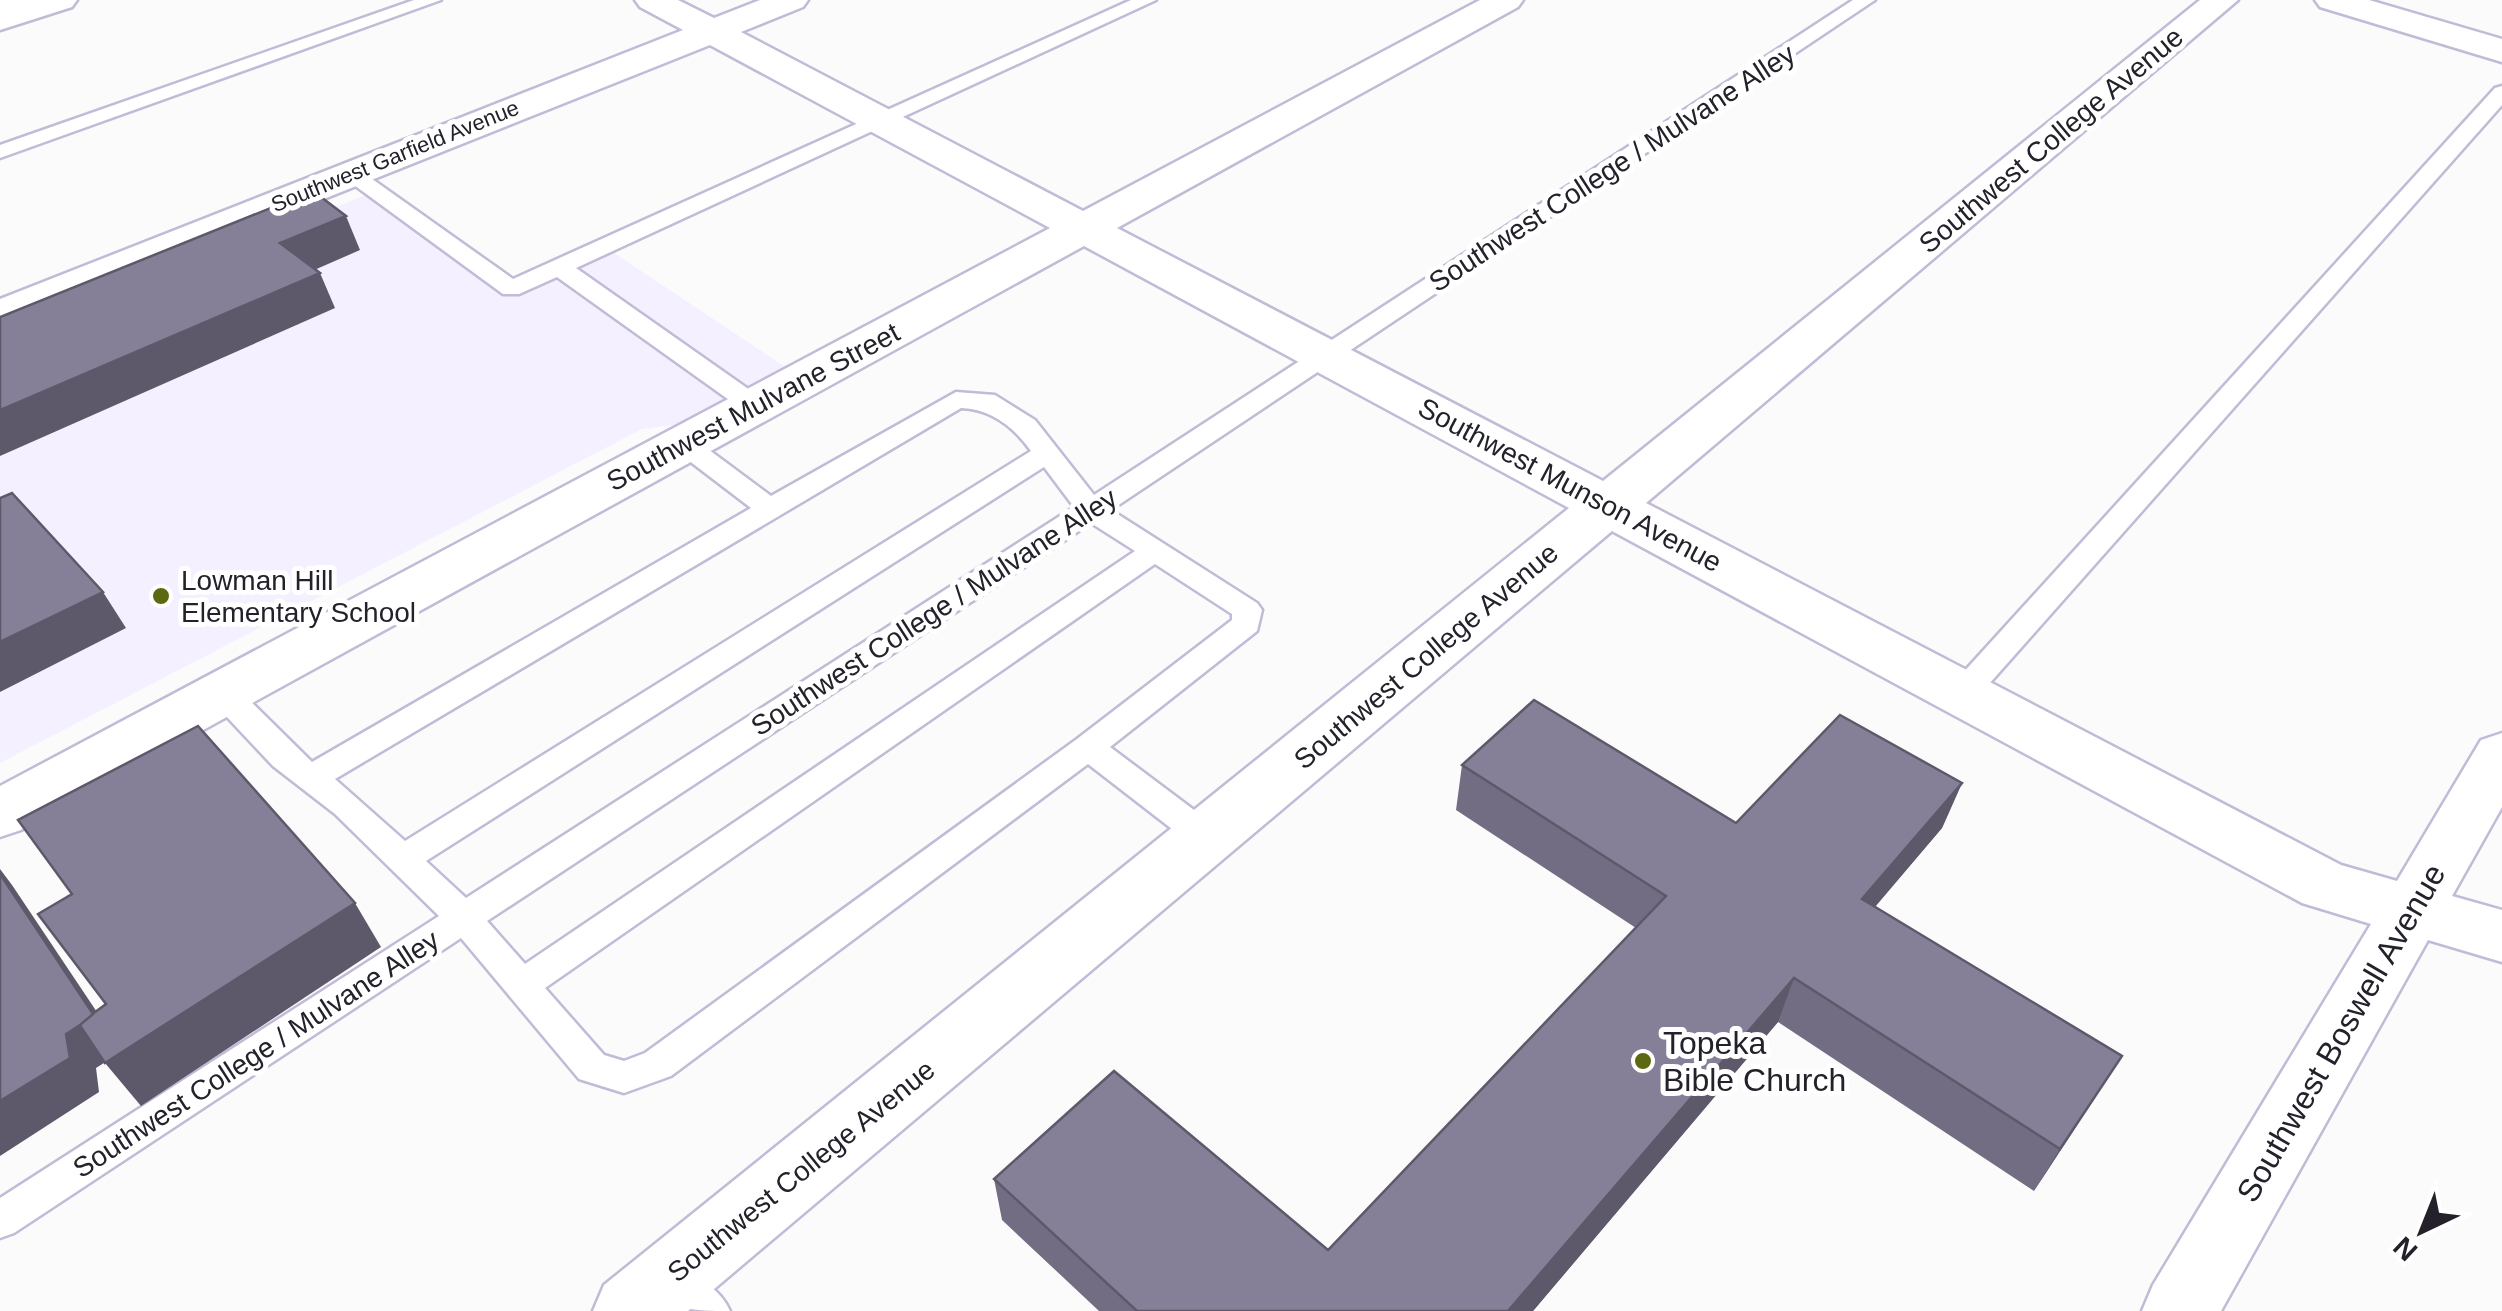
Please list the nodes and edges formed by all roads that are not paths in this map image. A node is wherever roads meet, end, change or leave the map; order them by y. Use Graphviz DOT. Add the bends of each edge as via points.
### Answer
graph roads {
  1 [pos="34,0"];
  2 [pos="60,0"];
  3 [pos="432,0"];
  4 [pos="652,0"];
  5 [pos="791,0"];
  6 [pos="1147,0"];
  7 [pos="1506,0"];
  8 [pos="1866,0"];
  9 [pos="2221,0"];
  10 [pos="2332,0"];
  11 [pos="0,6"];
  12 [pos="0,19"];
  13 [pos="710,32"];
  14 [pos="2502,51"];
  15 [pos="2502,92"];
  16 [pos="883,122"];
  17 [pos="0,152"];
  18 [pos="350,174"];
  19 [pos="1084,228"];
  20 [pos="559,268"];
  21 [pos="0,315"];
  22 [pos="1327,356"];
  23 [pos="755,406"];
  24 [pos="684,444"];
  25 [pos="1047,453"];
  26 [pos="1607,506"];
  27 [pos="770,509"];
  28 [pos="1091,510"];
  29 [pos="1155,551"];
  30 [pos="223,693"];
  31 [pos="1962,694"];
  32 [pos="1088,747"];
  33 [pos="2502,755"];
  34 [pos="312,778"];
  35 [pos="0,814"];
  36 [pos="1206,837"];
  37 [pos="403,859"];
  38 [pos="2412,910"];
  39 [pos="464,918"];
  40 [pos="2502,936"];
  41 [pos="522,985"];
  42 [pos="0,1220"];
  43 [pos="669,1301"];
  44 [pos="2180,1311"];
  1 -- 11 [label="street"];
  2 -- 12 [label="street"];
  3 -- 17 [label="lane"];
  4 -- 13 [label="street, Southwest Munson Avenue"];
  5 -- 13 [label="street, Southwest Garfield Avenue"];
  6 -- 16 [label="lane"];
  7 -- 19 [label="street, Southwest Mulvane Street"];
  8 -- 22 [label="lane, Southwest College / Mulvane Alley"];
  9 -- 26 [label="street, Southwest College Avenue"];
  10 -- 14 [label="street"];
  13 -- 16 [label="street, Southwest Munson Avenue"];
  13 -- 18 [label="street, Southwest Garfield Avenue"];
  15 -- 31 [label="lane"];
  16 -- 19 [label="street, Southwest Munson Avenue"];
  16 -- 20 [label="lane"];
  18 -- 20 [label="lane" via="510,289"];
  18 -- 21 [label="street, Southwest Garfield Avenue"];
  19 -- 22 [label="street, Southwest Munson Avenue"];
  19 -- 23 [label="street, Southwest Mulvane Street"];
  20 -- 23 [label="lane"];
  22 -- 26 [label="street, Southwest Munson Avenue"];
  22 -- 28 [label="lane, Southwest College / Mulvane Alley"];
  23 -- 24 [label="street, Southwest Mulvane Street"];
  24 -- 27 [label="lane"];
  24 -- 30 [label="street, Southwest Mulvane Street"];
  25 -- 27 [label="lane" via="1026,426 986,401 956,400"];
  25 -- 28 [label="lane"];
  25 -- 37 [label="lane"];
  26 -- 31 [label="street, Southwest Munson Avenue"];
  26 -- 36 [label="street, Southwest College Avenue"];
  27 -- 34 [label="lane"];
  28 -- 29 [label="lane"];
  28 -- 39 [label="lane, Southwest College / Mulvane Alley"];
  29 -- 32 [label="lane" via="1247,610 1247,624"];
  29 -- 41 [label="lane"];
  30 -- 34 [label="lane"];
  30 -- 35 [label="street, Southwest Mulvane Street"];
  31 -- 38 [label="street, Southwest Munson Avenue" via="2324,885"];
  32 -- 36 [label="lane"];
  32 -- 41 [label="lane" via="658,1066 624,1077 592,1068"];
  33 -- 38 [label="street, Southwest Boswell Avenue"];
  34 -- 37 [label="lane"];
  36 -- 43 [label="street, Southwest College Avenue"];
  37 -- 39 [label="lane"];
  38 -- 40 [label="street, Southwest Munson Avenue"];
  38 -- 44 [label="street, Southwest Boswell Avenue"];
  39 -- 41 [label="lane"];
  39 -- 42 [label="lane, Southwest College / Mulvane Alley"];
}
